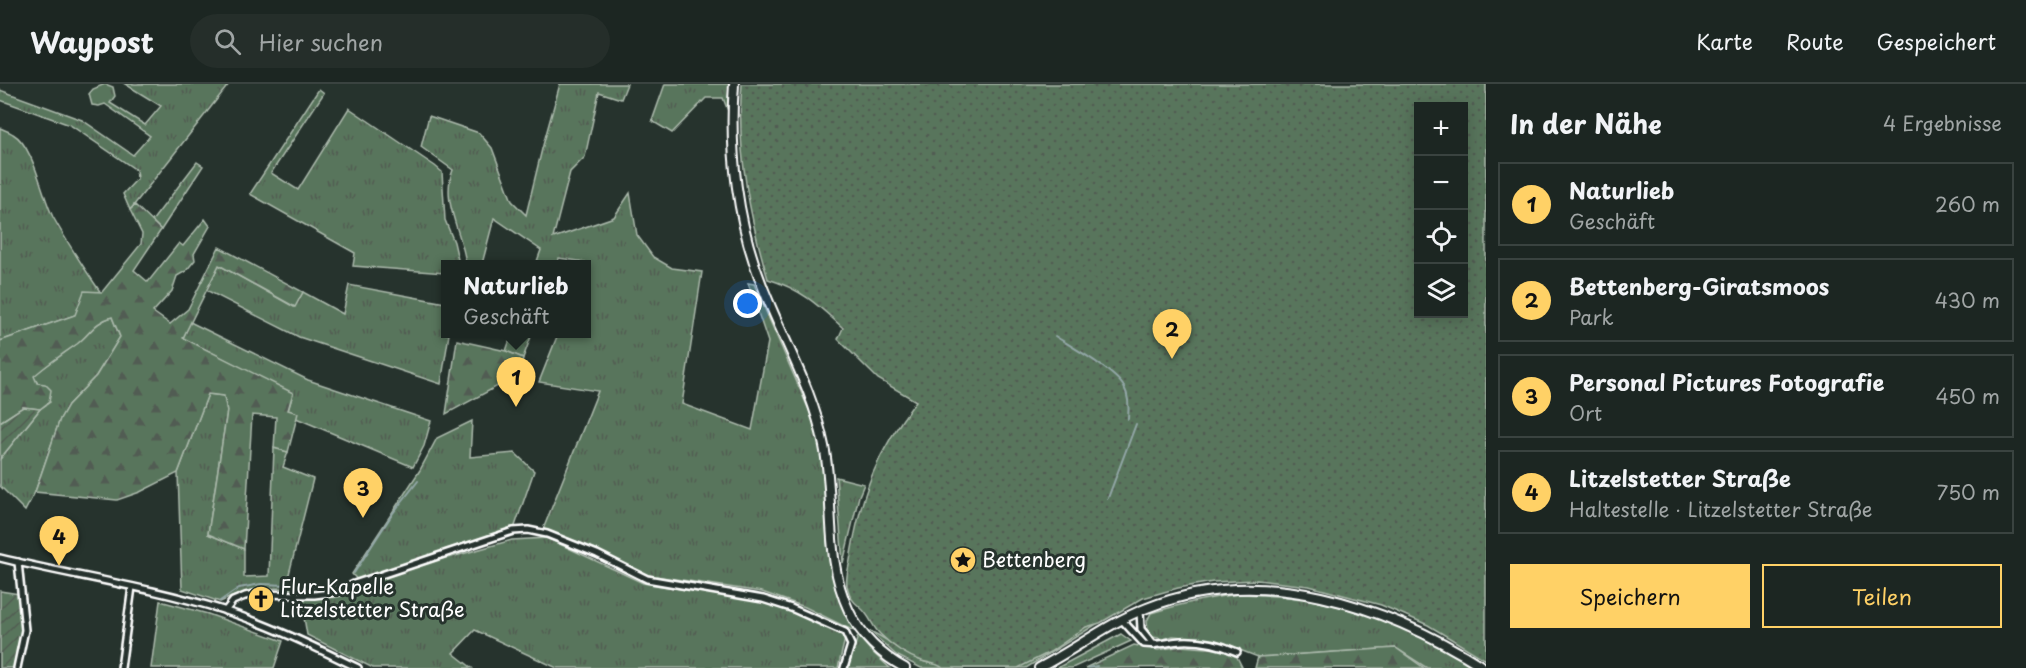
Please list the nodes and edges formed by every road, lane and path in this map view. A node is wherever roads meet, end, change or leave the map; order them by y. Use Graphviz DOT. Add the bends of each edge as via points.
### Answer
graph roads {
  1 [pos="734,84"];
  2 [pos="0,558"];
  3 [pos="18,562"];
  4 [pos="132,586"];
  5 [pos="225,611"];
  6 [pos="1140,611"];
  7 [pos="1121,619"];
  8 [pos="1154,645"];
  9 [pos="1237,652"];
  10 [pos="901,667"];
  11 [pos="17,668"];
  12 [pos="121,668"];
  13 [pos="358,668"];
  14 [pos="844,668"];
  15 [pos="1039,668"];
  16 [pos="1485,668"];
  1 -- 10 [label="main road" via="734,161 744,223 760,283 803,382 824,444 840,589 860,629"];
  2 -- 3 [label="street"];
  3 -- 4 [label="street"];
  3 -- 11 [label="street" via="25,630"];
  4 -- 5 [label="street"];
  4 -- 12 [label="street"];
  5 -- 13 [label="street"];
  5 -- 14 [label="street" via="233,601 255,594 339,592 513,531 528,530 597,554 647,579 763,599 846,632 851,645"];
  6 -- 7 [label="main road"];
  6 -- 8 [label="street" via="1141,629"];
  6 -- 16 [label="main road" via="1182,596 1234,589 1312,594 1401,622"];
  7 -- 8 [label="street" via="1144,644"];
  7 -- 15 [label="main road"];
  8 -- 9 [label="street" via="1184,641 1215,643"];
}
